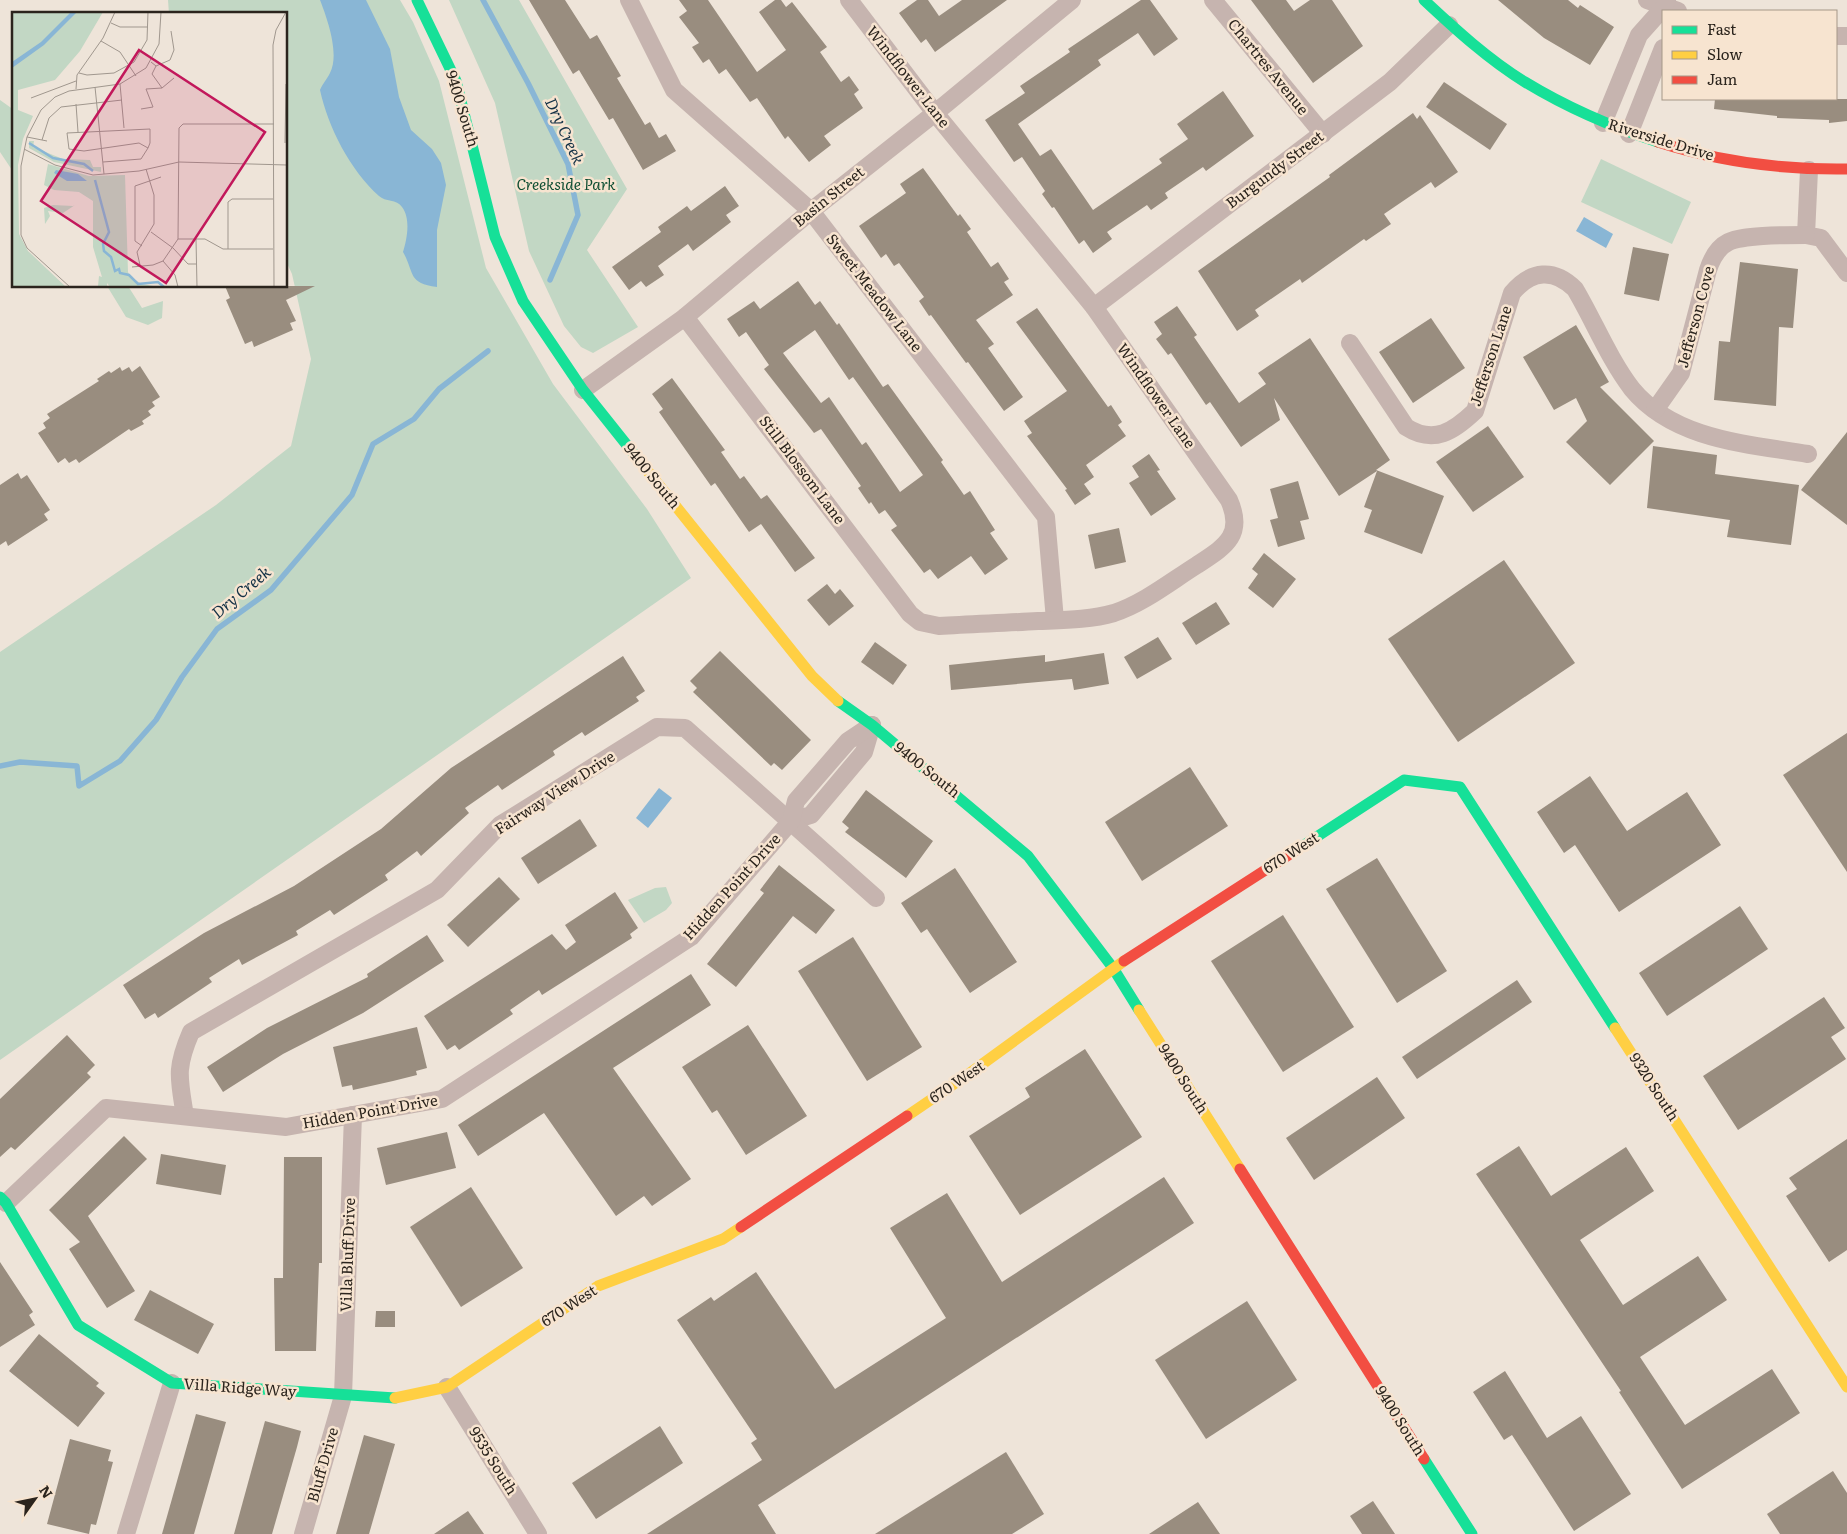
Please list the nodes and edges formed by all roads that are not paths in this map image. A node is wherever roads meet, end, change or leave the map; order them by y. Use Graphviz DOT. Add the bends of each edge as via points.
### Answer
graph roads {
  1 [pos="417,0"];
  2 [pos="629,0"];
  3 [pos="849,0"];
  4 [pos="1072,0"];
  5 [pos="1213,0"];
  6 [pos="1424,0"];
  7 [pos="1647,0"];
  8 [pos="1668,7"];
  9 [pos="1662,13"];
  10 [pos="1449,25"];
  11 [pos="1662,51"];
  12 [pos="935,113"];
  13 [pos="1602,123"];
  14 [pos="1324,134"];
  15 [pos="1629,134"];
  16 [pos="1847,169"];
  17 [pos="1809,170"];
  18 [pos="811,211"];
  19 [pos="1806,235"];
  20 [pos="1847,273"];
  21 [pos="1094,307"];
  22 [pos="685,317"];
  23 [pos="1350,343"];
  24 [pos="583,390"];
  25 [pos="1655,410"];
  26 [pos="1808,454"];
  27 [pos="1055,620"];
  28 [pos="920,622"];
  29 [pos="872,725"];
  30 [pos="1460,787"];
  31 [pos="791,821"];
  32 [pos="876,898"];
  33 [pos="1113,968"];
  34 [pos="353,1115"];
  35 [pos="186,1116"];
  36 [pos="3,1200"];
  37 [pos="172,1383"];
  38 [pos="448,1387"];
  39 [pos="1847,1387"];
  40 [pos="343,1396"];
  41 [pos="126,1534"];
  42 [pos="302,1534"];
  43 [pos="538,1534"];
  44 [pos="1472,1534"];
  1 -- 24 [label="street, 9400 South" via="456,81 495,237 523,301"];
  2 -- 18 [label="street, Sweet Meadow Lane" via="674,90"];
  3 -- 12 [label="street, Windflower Lane"];
  4 -- 12 [label="street, Basin Street"];
  5 -- 14 [label="street, Chartres Avenue"];
  6 -- 10 [label="street, Riverside Drive"];
  7 -- 8 [label="street"];
  9 -- 13 [label="street" via="1639,36"];
  10 -- 13 [label="street, Riverside Drive" via="1525,83"];
  10 -- 14 [label="street, Burgundy Street" via="1390,82"];
  11 -- 15 [label="street"];
  12 -- 18 [label="street, Basin Street"];
  12 -- 21 [label="street, Windflower Lane"];
  13 -- 15 [label="street, Riverside Drive"];
  14 -- 21 [label="street, Burgundy Street"];
  15 -- 17 [label="street, Riverside Drive" via="1734,162"];
  16 -- 17 [label="street, Riverside Drive"];
  17 -- 19 [label="street"];
  18 -- 22 [label="street, Basin Street"];
  18 -- 27 [label="street, Sweet Meadow Lane" via="1046,517"];
  19 -- 20 [label="street" via="1822,238"];
  19 -- 25 [label="street, Jefferson Cove" via="1740,238 1720,248 1710,263 1681,373"];
  21 -- 27 [label="street, Windflower Lane" via="1229,500 1236,516 1234,530 1227,543 1139,602 1090,618"];
  22 -- 24 [label="street, Basin Street"];
  22 -- 28 [label="street, Still Blossom Lane" via="904,606"];
  23 -- 25 [label="street, Jefferson Lane" via="1406,427 1422,435 1441,435 1475,411 1512,292 1526,279 1554,274 1575,289 1623,376"];
  24 -- 29 [label="street, 9400 South" via="812,676 838,702"];
  25 -- 26 [label="street" via="1716,439"];
  27 -- 28 [label="street, Windflower Lane" via="939,626"];
  29 -- 31 [label="street, Hidden Point Drive" via="848,740 796,801"];
  29 -- 33 [label="street, 9400 South" via="1028,856"];
  30 -- 33 [label="street, 670 West" via="1404,780"];
  30 -- 39 [label="street, 9320 South"];
  31 -- 32 [label="street, Fairway View Drive"];
  31 -- 34 [label="street, Hidden Point Drive" via="691,937 442,1100"];
  31 -- 35 [label="street, Fairway View Drive" via="684,728 657,727 500,825 437,890 191,1032 180,1056 179,1077"];
  33 -- 38 [label="street, 670 West" via="970,1074 723,1239 598,1286"];
  33 -- 44 [label="street, 9400 South"];
  34 -- 35 [label="street, Hidden Point Drive" via="286,1127"];
  34 -- 40 [label="street, Villa Bluff Drive"];
  35 -- 36 [label="street, Hidden Point Drive" via="106,1108"];
  36 -- 37 [label="street, Villa Ridge Way" via="78,1326"];
  37 -- 40 [label="street, Villa Ridge Way"];
  37 -- 41 [label="street"];
  38 -- 40 [label="street, Villa Ridge Way" via="389,1399"];
  38 -- 43 [label="street, 9535 South"];
  40 -- 42 [label="street, Bluff Drive"];
}
